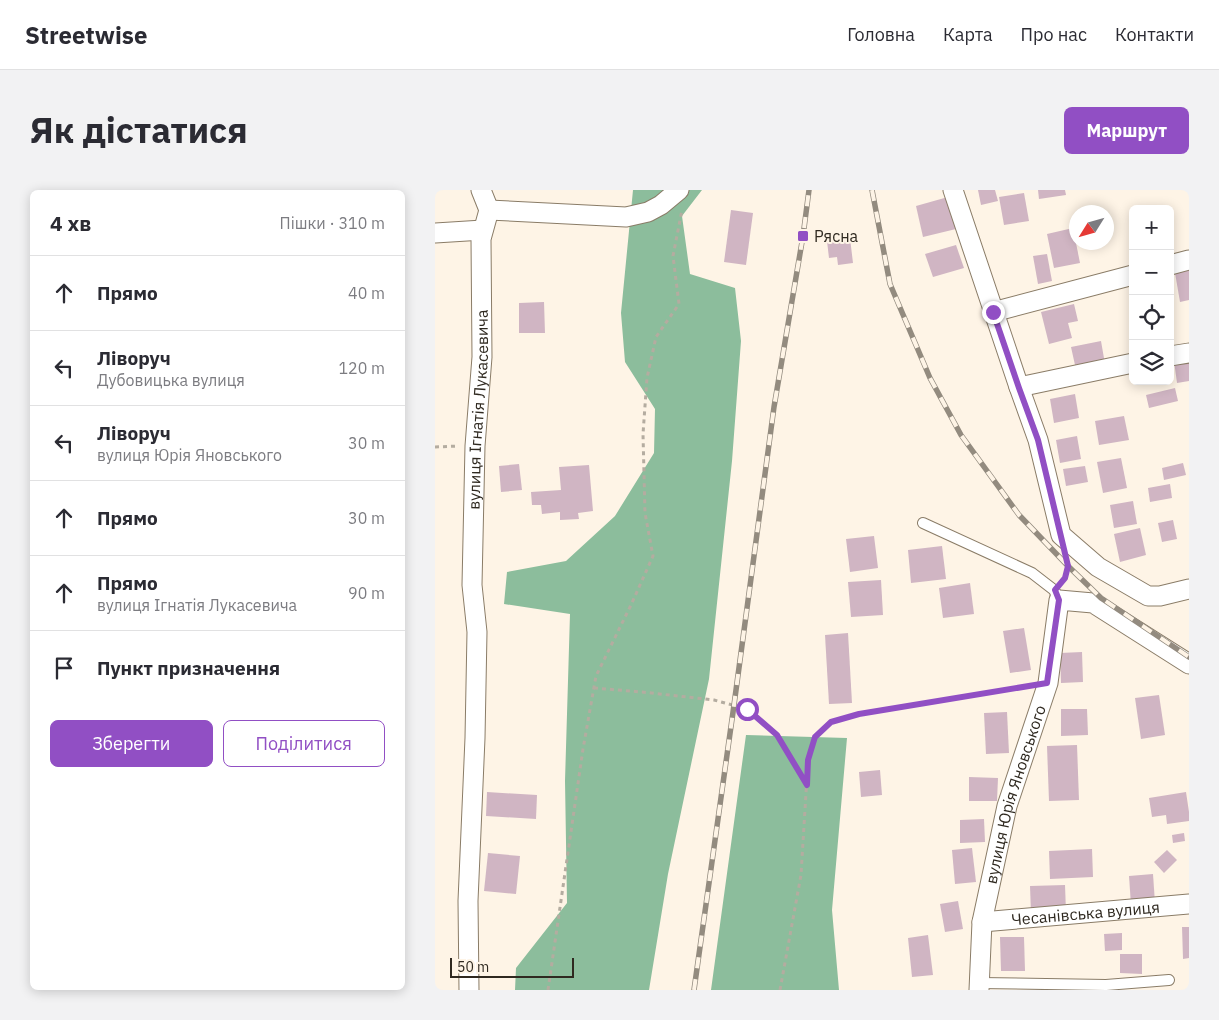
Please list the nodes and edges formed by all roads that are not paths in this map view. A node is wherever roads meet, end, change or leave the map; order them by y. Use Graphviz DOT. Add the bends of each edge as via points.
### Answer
graph roads {
  1 [pos="481,190"];
  2 [pos="679,190"];
  3 [pos="953,190"];
  4 [pos="489,210"];
  5 [pos="483,230"];
  6 [pos="435,233"];
  7 [pos="1189,260"];
  8 [pos="1174,264"];
  9 [pos="1129,276"];
  10 [pos="993,312"];
  11 [pos="1129,364"];
  12 [pos="1019,388"];
  13 [pos="923,523"];
  14 [pos="1189,589"];
  15 [pos="1057,595"];
  16 [pos="1189,664"];
  17 [pos="1189,904"];
  18 [pos="982,922"];
  19 [pos="1169,980"];
  20 [pos="979,986"];
  21 [pos="469,990"];
  1 -- 4 [label="street"];
  2 -- 4 [label="street" via="648,212 626,217"];
  3 -- 10 [label="street"];
  4 -- 5 [label="street, вулиця Ігнатія Лукасевича"];
  5 -- 6 [label="street"];
  5 -- 21 [label="street, вулиця Ігнатія Лукасевича" via="482,357 475,446 472,584 477,632 468,901"];
  7 -- 8 [label="street"];
  9 -- 10 [label="street"];
  10 -- 12 [label="street"];
  11 -- 12 [label="street"];
  12 -- 14 [label="street" via="1038,440 1061,535 1098,567 1148,596"];
  13 -- 15 [label="lane" via="1032,573"];
  15 -- 16 [label="street" via="1093,603"];
  15 -- 18 [label="street, вулиця Юрія Яновського" via="1047,683 1007,806"];
  17 -- 18 [label="street, Чесанівська вулиця"];
  18 -- 20 [label="street, вулиця Юрія Яновського"];
  19 -- 20 [label="lane" via="1106,985"];
}
